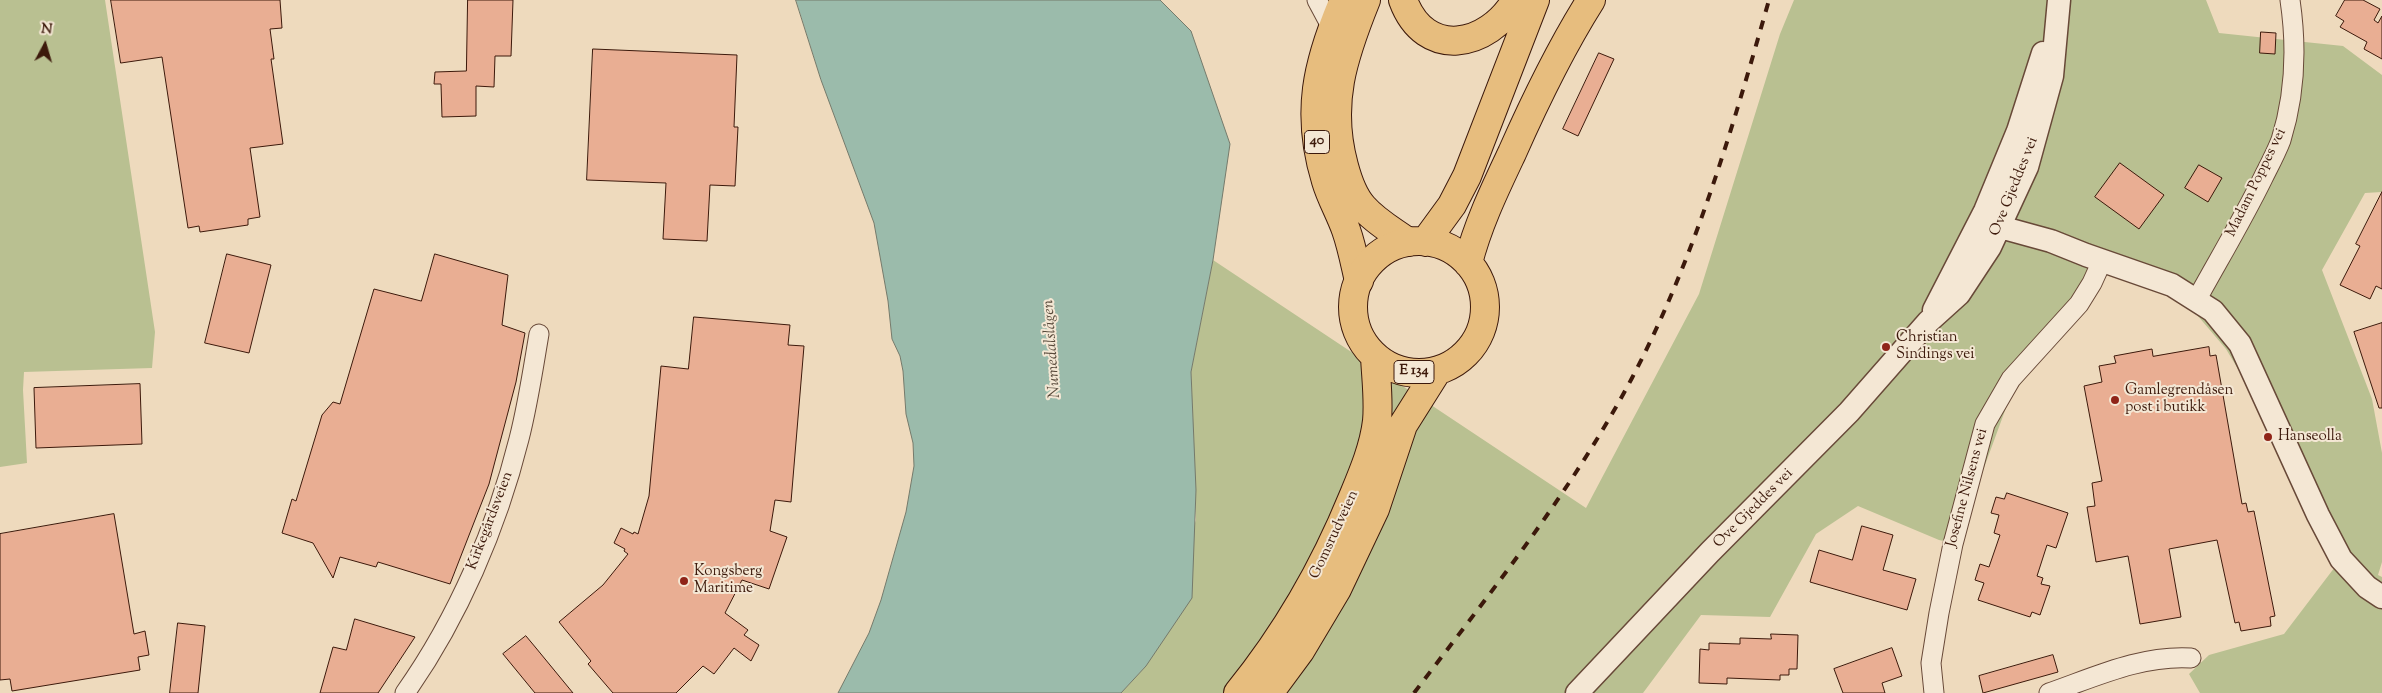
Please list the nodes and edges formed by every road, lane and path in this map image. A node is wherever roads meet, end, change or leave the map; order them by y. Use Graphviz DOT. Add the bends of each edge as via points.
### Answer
graph roads {
  1 [pos="1318,0"];
  2 [pos="1344,0"];
  3 [pos="1366,0"];
  4 [pos="1403,0"];
  5 [pos="1516,0"];
  6 [pos="1535,0"];
  7 [pos="1591,0"];
  8 [pos="2053,0"];
  9 [pos="2059,0"];
  10 [pos="2290,0"];
  11 [pos="1332,28"];
  12 [pos="1998,216"];
  13 [pos="1417,242"];
  14 [pos="2102,261"];
  15 [pos="1468,264"];
  16 [pos="1359,282"];
  17 [pos="2197,299"];
  18 [pos="540,334"];
  19 [pos="1375,356"];
  20 [pos="1437,371"];
  21 [pos="2382,597"];
  22 [pos="2191,658"];
  23 [pos="405,693"];
  24 [pos="1238,693"];
  25 [pos="1269,693"];
  26 [pos="1577,693"];
  27 [pos="1934,693"];
  28 [pos="2049,693"];
  1 -- 11 [label="street"];
  2 -- 11 [label="main road, 40"];
  3 -- 13 [label="main road, 40" via="1348,43 1337,90 1339,144 1346,175 1357,198 1374,218"];
  4 -- 5 [label="main road" via="1407,10 1424,28 1437,37 1455,42 1488,32"];
  6 -- 13 [label="main road" via="1467,176 1452,205"];
  7 -- 15 [label="main road" via="1524,127 1482,218"];
  8 -- 12 [label="street, Ove Gjeddes vei" via="2044,50 2018,131"];
  9 -- 12 [label="street, Ove Gjeddes vei" via="2052,76 2026,167"];
  10 -- 17 [label="street, Madam Poppes vei" via="2293,84 2280,142 2248,208"];
  11 -- 16 [label="main road, 40" via="1316,88 1316,128 1326,182 1349,238"];
  12 -- 14 [label="street"];
  12 -- 26 [label="street, Ove Gjeddes vei" via="1928,322 1849,412"];
  13 -- 15 [label="main road, E 134" via="1449,248"];
  13 -- 16 [label="main road, E 134" via="1393,247 1379,255"];
  14 -- 17 [label="street" via="2172,285"];
  14 -- 27 [label="street, Josefine Nilsens vei" via="2079,304 2011,378 1985,424 1955,534 1939,613 1931,663"];
  15 -- 20 [label="main road, E 134" via="1484,293 1483,325 1466,354"];
  16 -- 19 [label="main road, E 134" via="1354,306 1355,322 1361,338"];
  17 -- 21 [label="street" via="2219,317 2240,344 2341,559 2367,587"];
  18 -- 23 [label="street, Kirkegårdsveien" via="520,438 488,531 458,602"];
  19 -- 20 [label="main road, E 134" via="1404,372"];
  19 -- 24 [label="main road, Gomsrudveien / E 134" via="1377,422 1358,484 1307,592"];
  20 -- 25 [label="main road, Gomsrudveien / E 134" via="1404,425 1375,509 1337,590 1300,651"];
  22 -- 28 [label="street" via="2166,657 2130,665"];
}
